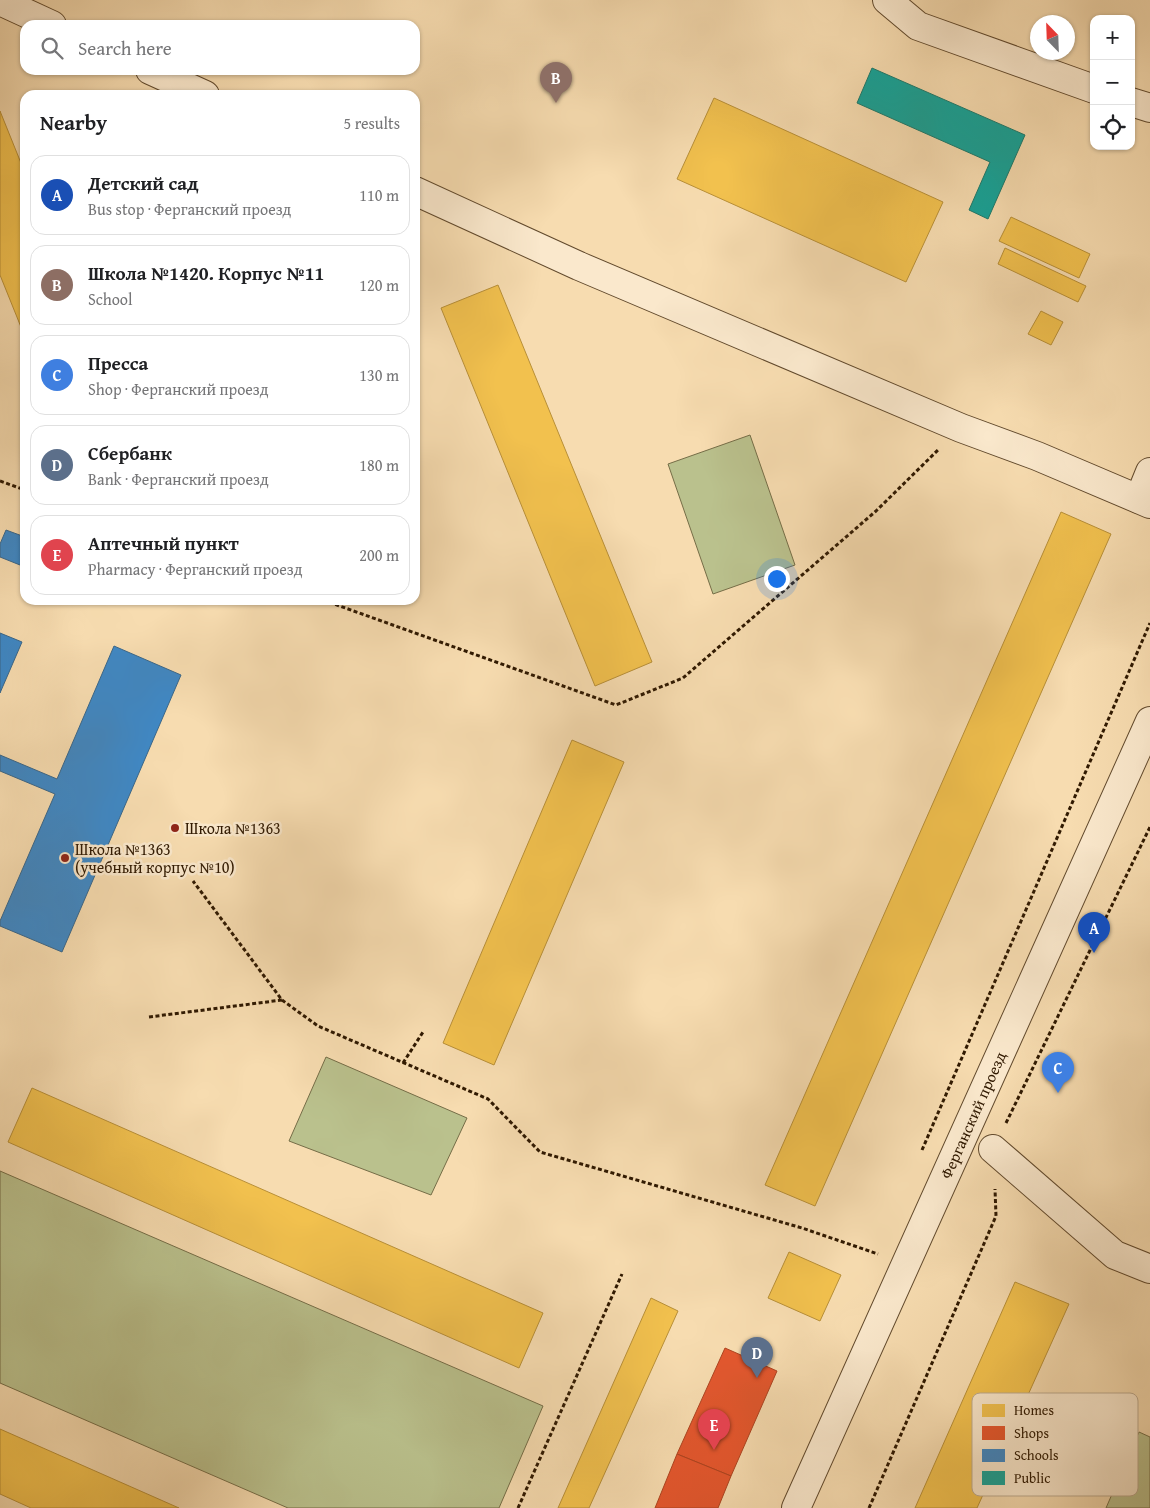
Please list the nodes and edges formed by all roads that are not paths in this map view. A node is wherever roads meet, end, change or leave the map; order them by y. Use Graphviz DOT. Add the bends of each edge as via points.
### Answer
graph roads {
  1 [pos="887,0"];
  2 [pos="0,1"];
  3 [pos="41,20"];
  4 [pos="161,75"];
  5 [pos="1090,87"];
  6 [pos="194,90"];
  7 [pos="1135,103"];
  8 [pos="1150,108"];
  9 [pos="420,193"];
  10 [pos="1150,472"];
  11 [pos="1144,502"];
  12 [pos="1150,721"];
  13 [pos="993,1150"];
  14 [pos="1150,1269"];
  15 [pos="796,1508"];
  1 -- 5 [label="street" via="918,26"];
  2 -- 3 [label="street"];
  4 -- 6 [label="street"];
  7 -- 8 [label="street"];
  9 -- 11 [label="street" via="580,266"];
  10 -- 11 [label="street"];
  12 -- 15 [label="street, Ферганский проезд"];
  13 -- 14 [label="street" via="1115,1255"];
}
